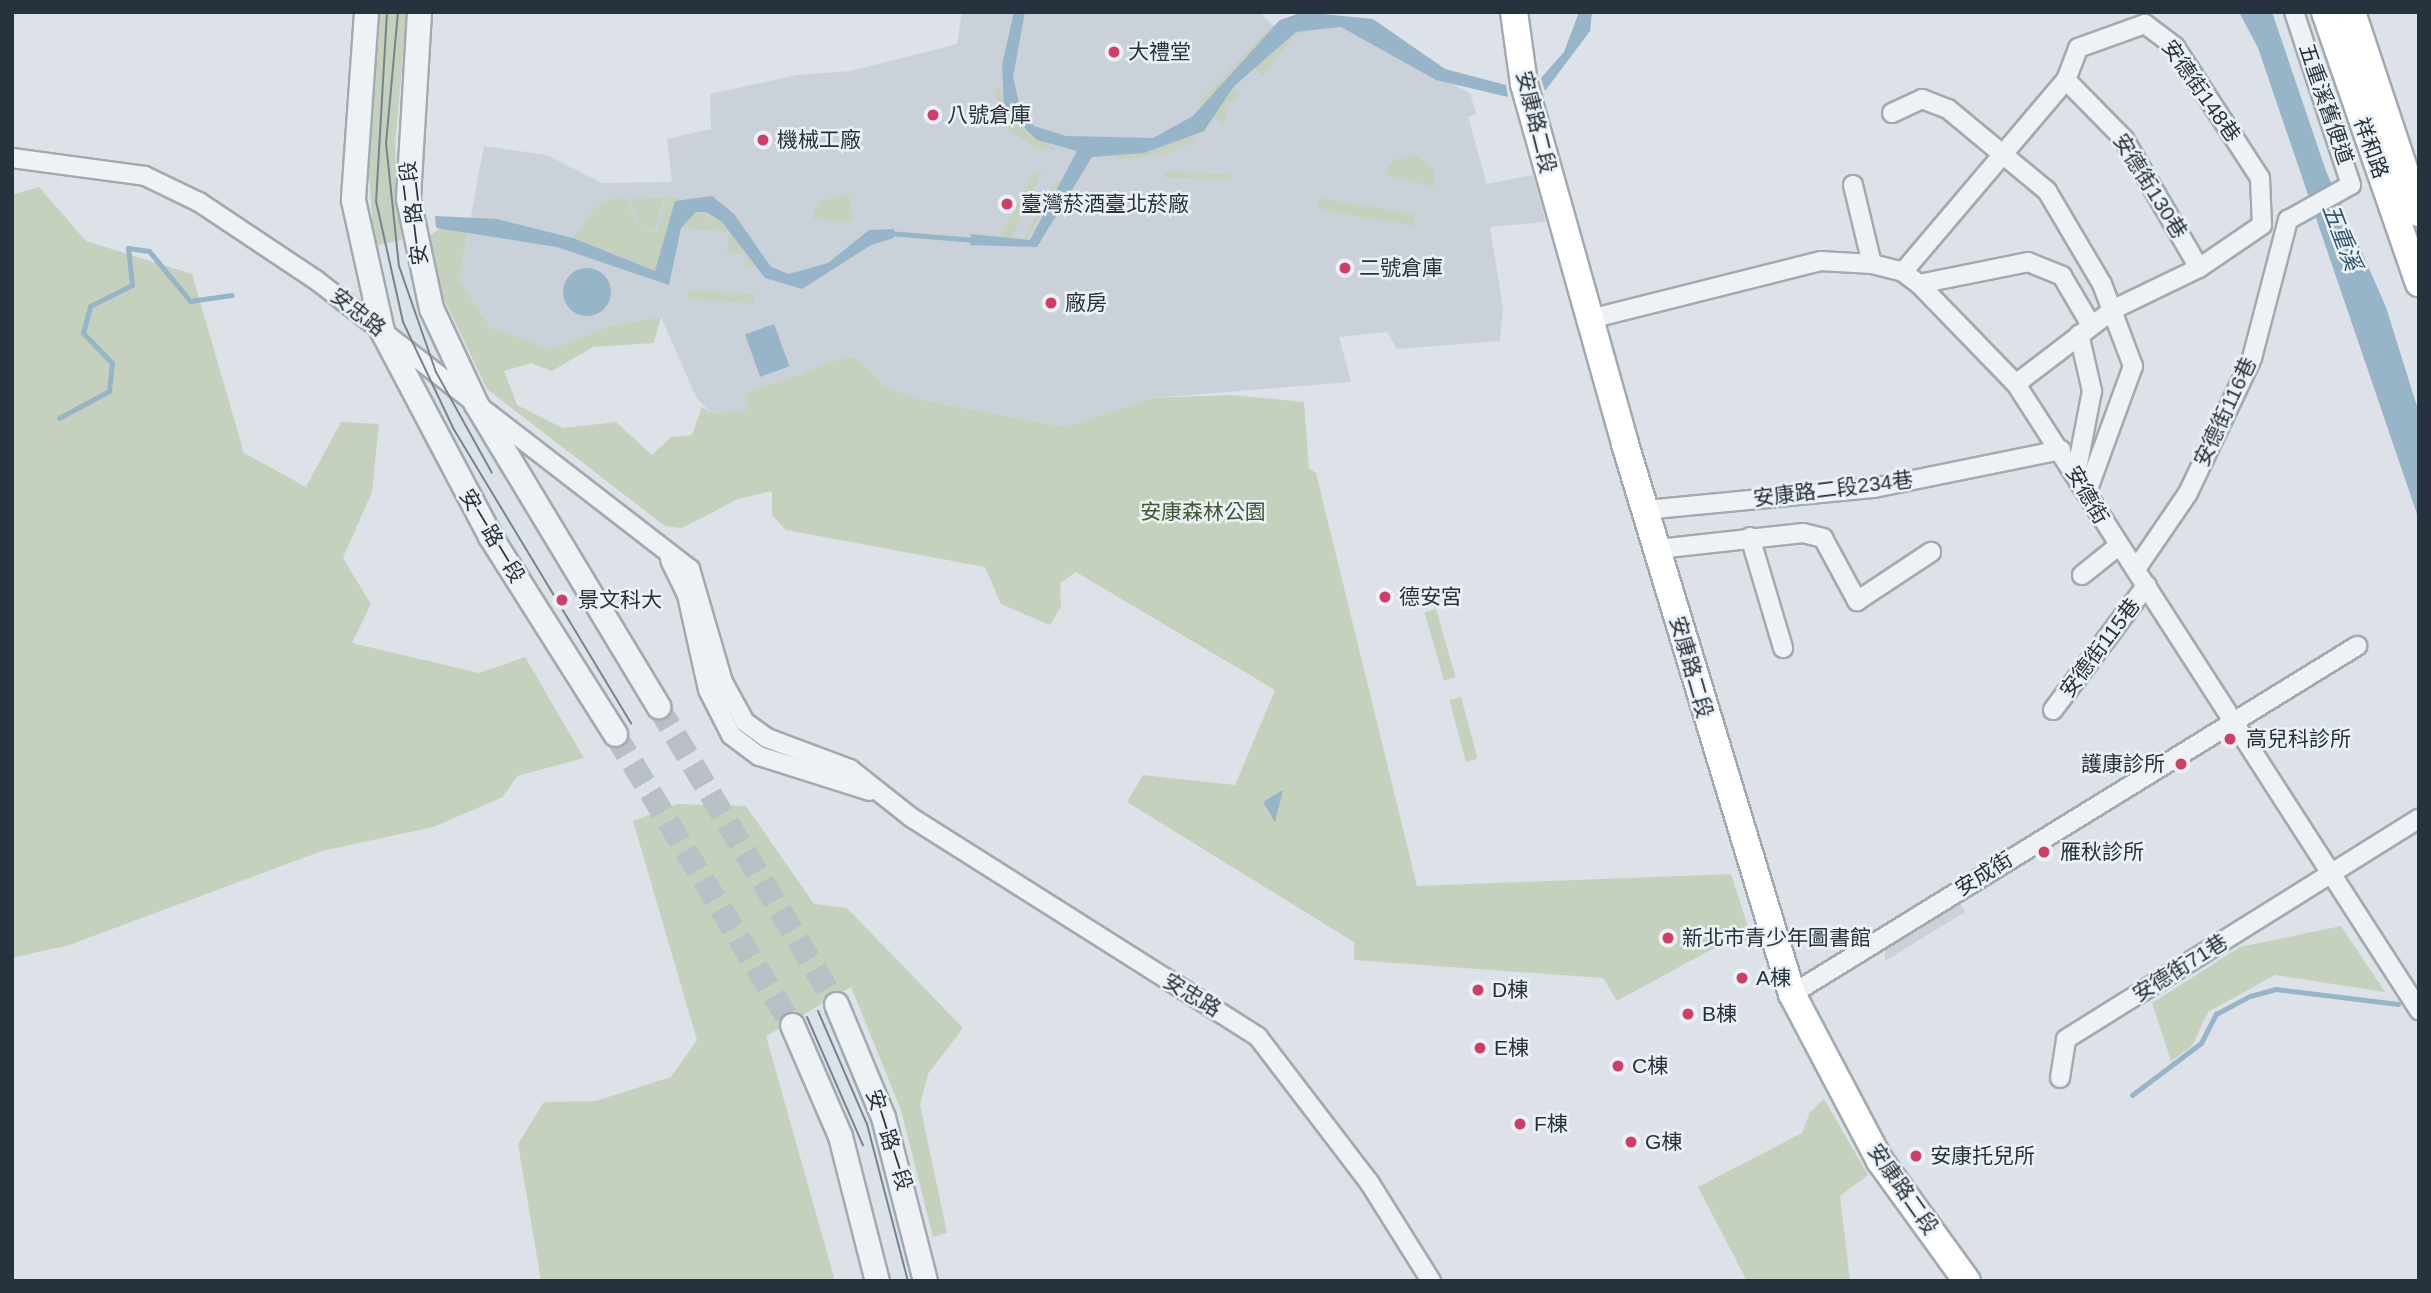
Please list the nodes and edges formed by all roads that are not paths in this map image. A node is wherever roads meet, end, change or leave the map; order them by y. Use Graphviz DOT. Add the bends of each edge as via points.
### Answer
graph roads {
  1 [pos="366,12"];
  2 [pos="419,12"];
  3 [pos="1514,12"];
  4 [pos="2294,12"];
  5 [pos="2325,12"];
  6 [pos="2352,12"];
  7 [pos="2066,80"];
  8 [pos="1892,113"];
  9 [pos="2005,156"];
  10 [pos="12,158"];
  11 [pos="1853,185"];
  12 [pos="2302,207"];
  13 [pos="2419,213"];
  14 [pos="1872,264"];
  15 [pos="2199,268"];
  16 [pos="1903,272"];
  17 [pos="2419,283"];
  18 [pos="1919,284"];
  19 [pos="2114,309"];
  20 [pos="1590,319"];
  21 [pos="2085,330"];
  22 [pos="382,331"];
  23 [pos="2016,384"];
  24 [pos="476,404"];
  25 [pos="2061,450"];
  26 [pos="2076,474"];
  27 [pos="2087,492"];
  28 [pos="1645,510"];
  29 [pos="1750,537"];
  30 [pos="2117,547"];
  31 [pos="1658,549"];
  32 [pos="1931,552"];
  33 [pos="2136,569"];
  34 [pos="2082,575"];
  35 [pos="2147,585"];
  36 [pos="2357,646"];
  37 [pos="1783,648"];
  38 [pos="658,706"];
  39 [pos="2053,710"];
  40 [pos="2234,721"];
  41 [pos="615,734"];
  42 [pos="2419,818"];
  43 [pos="2329,876"];
  44 [pos="2413,993"];
  45 [pos="1792,994"];
  46 [pos="836,1004"];
  47 [pos="2419,1010"];
  48 [pos="792,1026"];
  49 [pos="2060,1078"];
  50 [pos="877,1281"];
  51 [pos="925,1281"];
  52 [pos="1431,1281"];
  53 [pos="1966,1281"];
  1 -- 22 [label="street" via="353,200"];
  2 -- 24 [label="street, 安一路二段" via="407,145 415,251 431,308"];
  3 -- 20 [label="main road, 安康路二段" via="1524,84"];
  4 -- 12 [label="street, 五重溪舊便道" via="2351,180 2344,192"];
  5 -- 17 [label="main road, 祥和路"];
  6 -- 13 [label="main road, 祥和路"];
  7 -- 9 [label="street, 安德街148巷"];
  7 -- 15 [label="street, 安德街130巷" via="2124,139"];
  7 -- 15 [label="street, 安德街148巷" via="2077,48 2133,25 2146,24 2175,47 2265,194 2263,225"];
  8 -- 9 [label="street" via="1912,102 1939,102"];
  9 -- 16 [label="street, 安德街148巷"];
  9 -- 19 [label="street" via="2047,191"];
  10 -- 22 [label="street, 安忠路" via="113,170 175,188 311,276"];
  11 -- 14 [label="street"];
  12 -- 33 [label="street, 安德街116巷" via="2288,220 2252,358 2188,493"];
  14 -- 16 [label="street, 安德街"];
  14 -- 20 [label="street, 安德街" via="1821,261"];
  15 -- 19 [label="street, 安德街148巷"];
  16 -- 18 [label="street, 安德街"];
  18 -- 21 [label="street" via="2028,262 2062,276"];
  18 -- 23 [label="street, 安德街"];
  19 -- 21 [label="street, 安德街148巷"];
  19 -- 27 [label="street" via="2133,366"];
  20 -- 28 [label="main road, 安康路二段"];
  21 -- 23 [label="street, 安德街148巷"];
  21 -- 26 [label="street" via="2092,391"];
  22 -- 24 [label="street, 安忠路"];
  22 -- 41 [label="street, 安一路一段" via="490,536"];
  23 -- 25 [label="street, 安德街"];
  24 -- 38 [label="street"];
  24 -- 52 [label="street, 安忠路" via="690,569 700,589 723,682 745,722 767,738 833,759 874,792 1258,1037 1369,1182"];
  25 -- 26 [label="street, 安德街"];
  25 -- 28 [label="street, 安康路二段234巷" via="1874,488"];
  26 -- 27 [label="street, 安德街"];
  27 -- 30 [label="street, 安德街"];
  28 -- 31 [label="main road, 安康路二段"];
  29 -- 31 [label="street"];
  29 -- 32 [label="street" via="1823,538 1857,601"];
  29 -- 37 [label="street"];
  30 -- 33 [label="street, 安德街"];
  30 -- 34 [label="street"];
  31 -- 45 [label="main road, 安康路二段"];
  33 -- 35 [label="street, 安德街"];
  35 -- 39 [label="street, 安德街115巷"];
  35 -- 40 [label="street, 安德街"];
  36 -- 40 [label="street, 安成街"];
  40 -- 43 [label="street, 安德街"];
  40 -- 45 [label="street, 安成街"];
  42 -- 43 [label="street, 安德街71巷"];
  43 -- 44 [label="street, 安德街"];
  43 -- 49 [label="street, 安德街71巷" via="2066,1039"];
  44 -- 47 [label="street, 安德街"];
  45 -- 53 [label="main road, 安康路二段" via="1880,1161"];
  46 -- 51 [label="street, 安一路一段" via="883,1117"];
  48 -- 50 [label="street" via="840,1136"];
}
